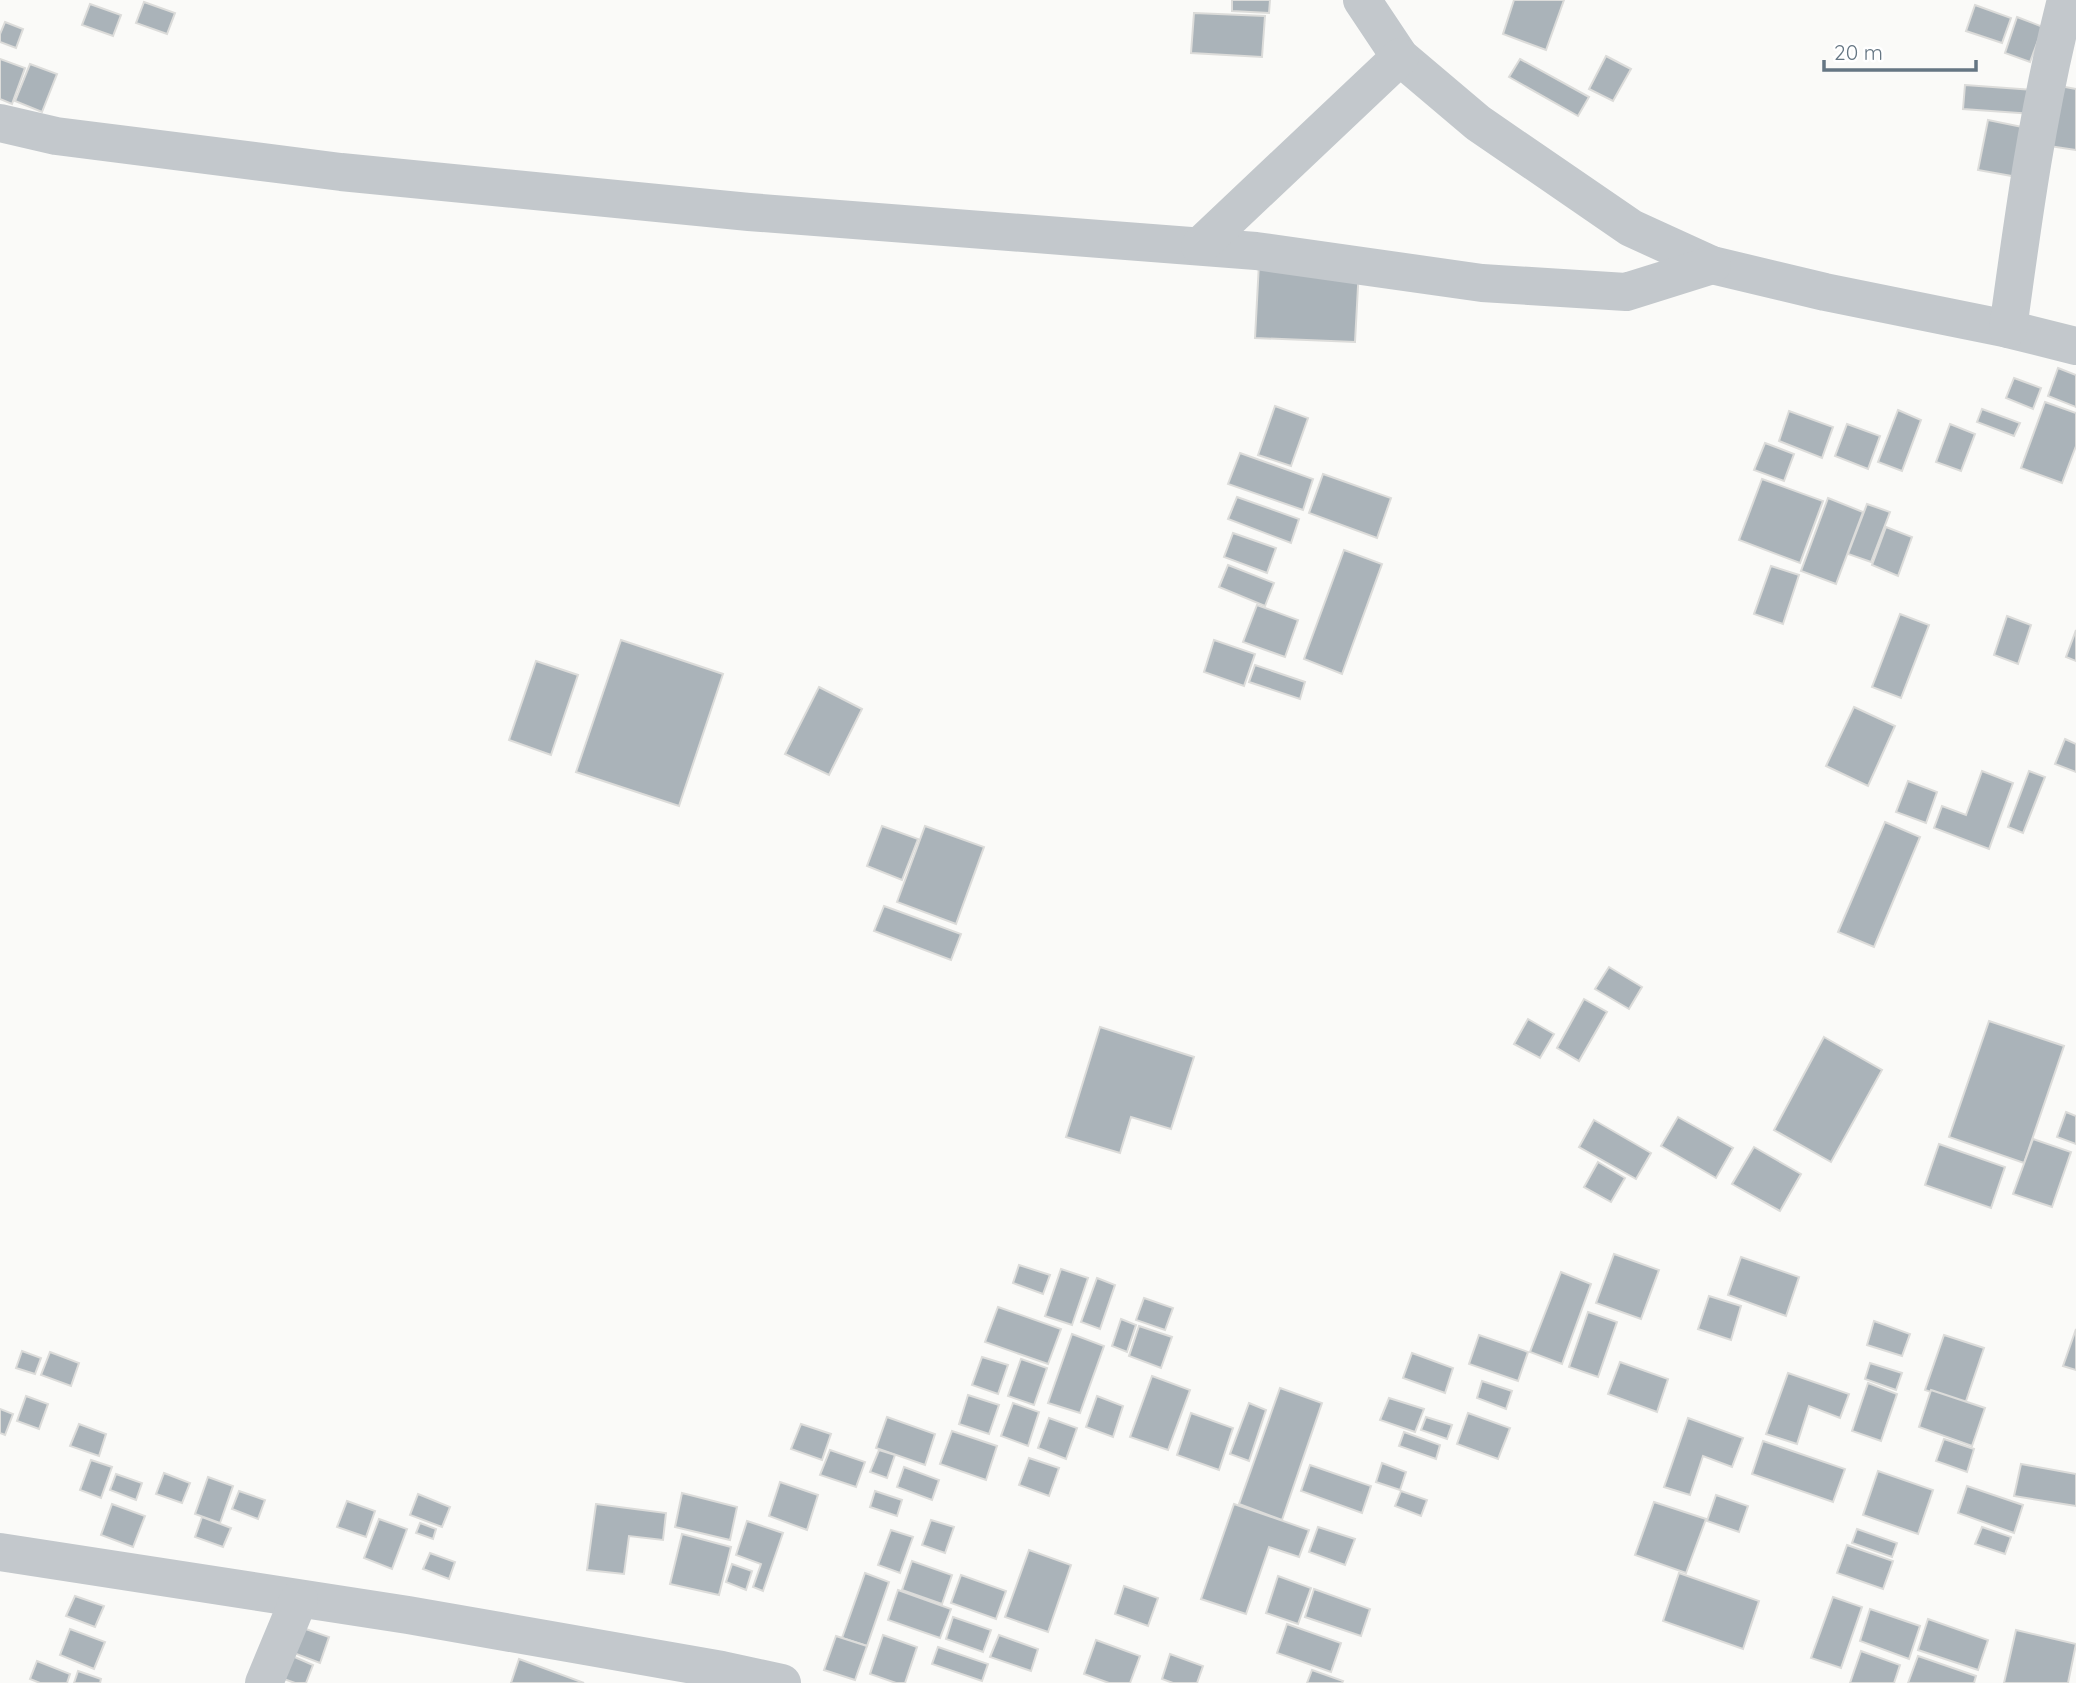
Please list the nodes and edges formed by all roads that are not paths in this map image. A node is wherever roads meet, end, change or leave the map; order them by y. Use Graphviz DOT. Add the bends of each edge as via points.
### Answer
graph roads {
  1 [pos="1362,0"];
  2 [pos="2066,0"];
  3 [pos="1400,57"];
  4 [pos="0,123"];
  5 [pos="1200,246"];
  6 [pos="1712,265"];
  7 [pos="2008,329"];
  8 [pos="2076,346"];
  9 [pos="0,1552"];
  10 [pos="299,1599"];
  11 [pos="264,1683"];
  12 [pos="782,1683"];
  1 -- 3 [label="street"];
  2 -- 7 [label="street" via="2028,186"];
  3 -- 5 [label="street"];
  3 -- 6 [label="street" via="1478,123 1631,228"];
  4 -- 5 [label="street" via="56,136 355,173 749,212"];
  5 -- 6 [label="street" via="1482,283 1626,292"];
  6 -- 7 [label="street"];
  7 -- 8 [label="street"];
  9 -- 10 [label="street"];
  10 -- 11 [label="street"];
  10 -- 12 [label="street"];
}
